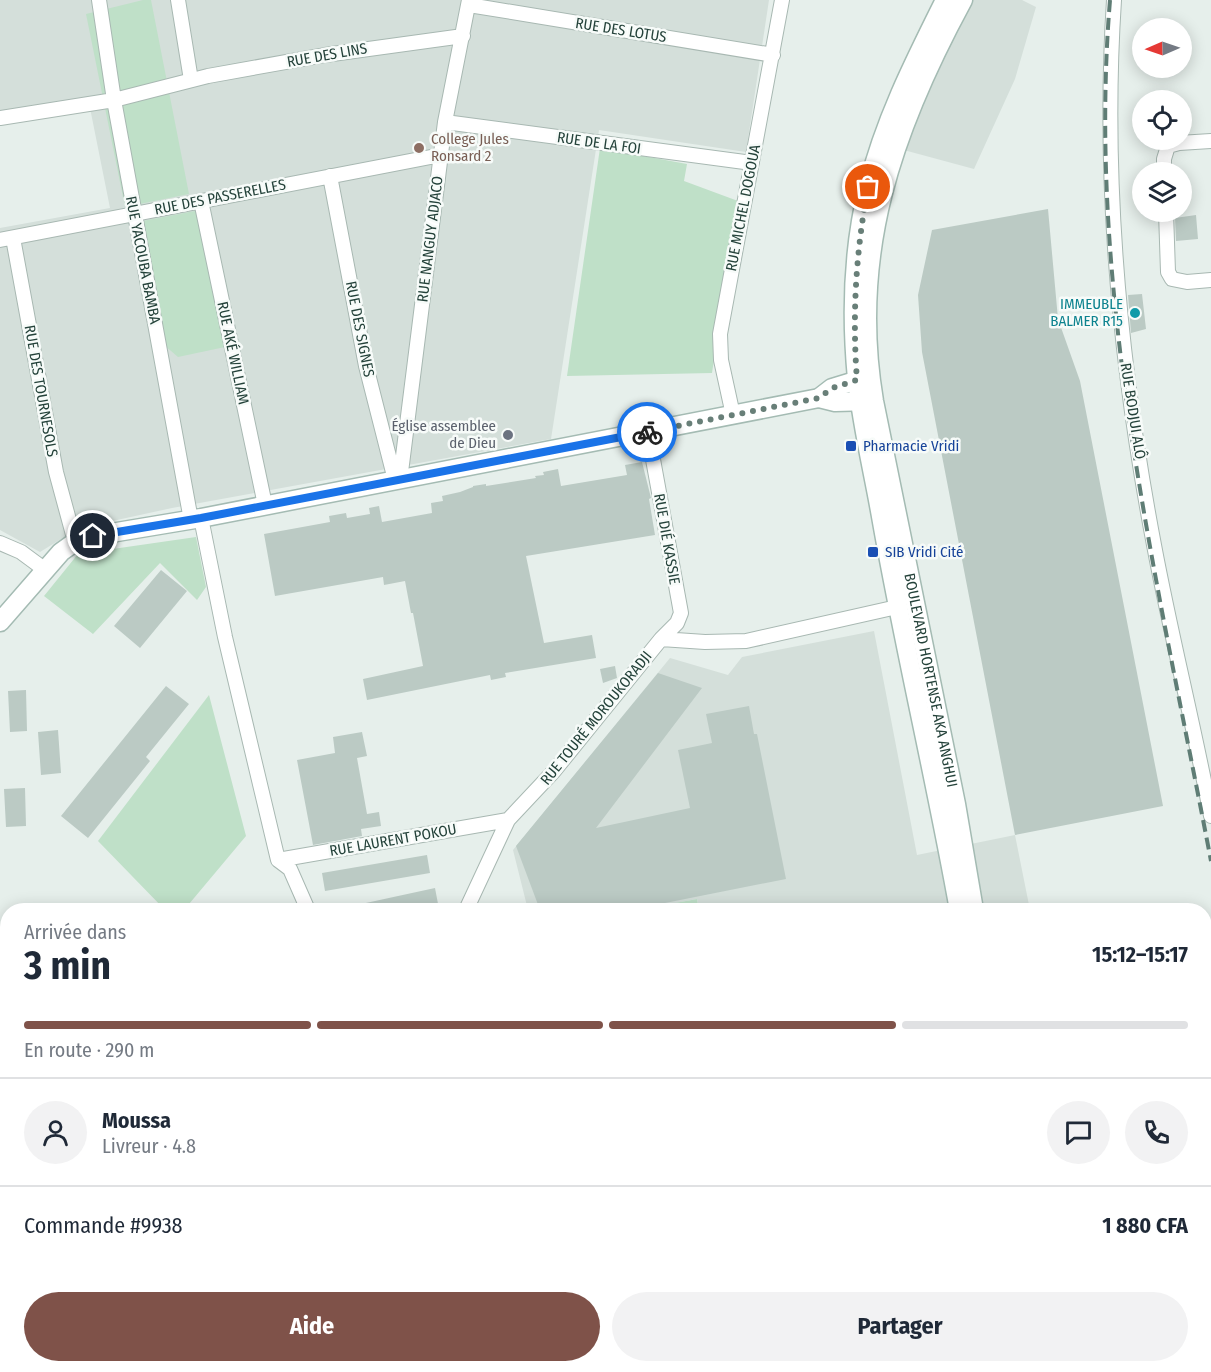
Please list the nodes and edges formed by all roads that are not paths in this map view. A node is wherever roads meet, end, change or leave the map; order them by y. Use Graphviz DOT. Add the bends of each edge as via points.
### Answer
graph roads {
  1 [pos="99,0"];
  2 [pos="178,0"];
  3 [pos="782,0"];
  4 [pos="945,0"];
  5 [pos="963,0"];
  6 [pos="1114,0"];
  7 [pos="469,2"];
  8 [pos="463,36"];
  9 [pos="773,55"];
  10 [pos="191,80"];
  11 [pos="114,100"];
  12 [pos="0,118"];
  13 [pos="445,122"];
  14 [pos="1211,141"];
  15 [pos="441,155"];
  16 [pos="1164,162"];
  17 [pos="752,163"];
  18 [pos="330,176"];
  19 [pos="201,201"];
  20 [pos="134,213"];
  21 [pos="1166,222"];
  22 [pos="7,239"];
  23 [pos="1211,280"];
  24 [pos="864,378"];
  25 [pos="819,398"];
  26 [pos="867,402"];
  27 [pos="733,415"];
  28 [pos="648,432"];
  29 [pos="397,480"];
  30 [pos="265,505"];
  31 [pos="196,519"];
  32 [pos="75,542"];
  33 [pos="0,543"];
  34 [pos="44,569"];
  35 [pos="897,607"];
  36 [pos="0,622"];
  37 [pos="661,639"];
  38 [pos="1211,816"];
  39 [pos="508,820"];
  40 [pos="278,860"];
  41 [pos="305,903"];
  42 [pos="469,903"];
  43 [pos="958,903"];
  44 [pos="973,903"];
  1 -- 11 [label="street, RUE YACOUBA BAMBA"];
  2 -- 10 [label="street"];
  3 -- 9 [label="street, RUE MICHEL DOGOUA"];
  4 -- 24 [label="main road, BOULEVARD HORTENSE AKA ANGHUI" via="904,83 868,187 854,302 854,337"];
  5 -- 24 [label="main road, BOULEVARD HORTENSE AKA ANGHUI" via="913,100 885,180 869,276"];
  6 -- 38 [label="street, RUE BODJUI ALÔ" via="1110,161 1126,373 1153,543"];
  7 -- 8 [label="street, RUE NANGUY ADJACO"];
  7 -- 9 [label="street, RUE DES LOTUS"];
  8 -- 10 [label="street, RUE DES LINS" via="334,53"];
  8 -- 13 [label="street, RUE NANGUY ADJACO"];
  9 -- 17 [label="street, RUE MICHEL DOGOUA"];
  10 -- 11 [label="street, RUE DES LINS"];
  11 -- 12 [label="street, RUE DES LINS"];
  11 -- 20 [label="street, RUE YACOUBA BAMBA"];
  13 -- 15 [label="street, RUE NANGUY ADJACO"];
  13 -- 17 [label="street, RUE DE LA FOI"];
  14 -- 16 [label="street" via="1168,146"];
  15 -- 18 [label="street, RUE DES PASSERELLES"];
  15 -- 29 [label="street, RUE NANGUY ADJACO"];
  17 -- 27 [label="street, RUE MICHEL DOGOUA" via="720,334 721,360"];
  18 -- 19 [label="street, RUE DES PASSERELLES"];
  18 -- 29 [label="street, RUE DES SIGNES" via="366,366"];
  19 -- 20 [label="street, RUE DES PASSERELLES"];
  19 -- 30 [label="street, RUE AKÉ WILLIAM"];
  20 -- 22 [label="street, RUE DES PASSERELLES"];
  20 -- 31 [label="street, RUE YACOUBA BAMBA"];
  21 -- 23 [label="street" via="1168,272 1172,279"];
  22 -- 32 [label="street, RUE DES TOURNESOLS" via="56,472"];
  24 -- 25 [label="main road" via="832,388"];
  24 -- 26 [label="main road, BOULEVARD HORTENSE AKA ANGHUI"];
  25 -- 26 [label="main road"];
  25 -- 27 [label="main road"];
  26 -- 35 [label="main road, BOULEVARD HORTENSE AKA ANGHUI"];
  26 -- 44 [label="main road, BOULEVARD HORTENSE AKA ANGHUI" via="956,804"];
  27 -- 28 [label="main road"];
  28 -- 29 [label="main road"];
  28 -- 37 [label="street, RUE DIÉ KASSIE" via="681,613"];
  29 -- 30 [label="main road"];
  30 -- 31 [label="main road"];
  31 -- 32 [label="main road"];
  31 -- 40 [label="street"];
  32 -- 34 [label="main road"];
  33 -- 34 [label="street"];
  34 -- 36 [label="main road"];
  35 -- 37 [label="street, RUE TOURÉ MOROUKORADJI" via="746,641"];
  35 -- 43 [label="main road, BOULEVARD HORTENSE AKA ANGHUI"];
  37 -- 39 [label="street, RUE TOURÉ MOROUKORADJI" via="554,771"];
  39 -- 40 [label="street, RUE LAURENT POKOU"];
  39 -- 42 [label="street, RUE TOURÉ MOROUKORADJI"];
  40 -- 41 [label="street" via="290,869"];
}
